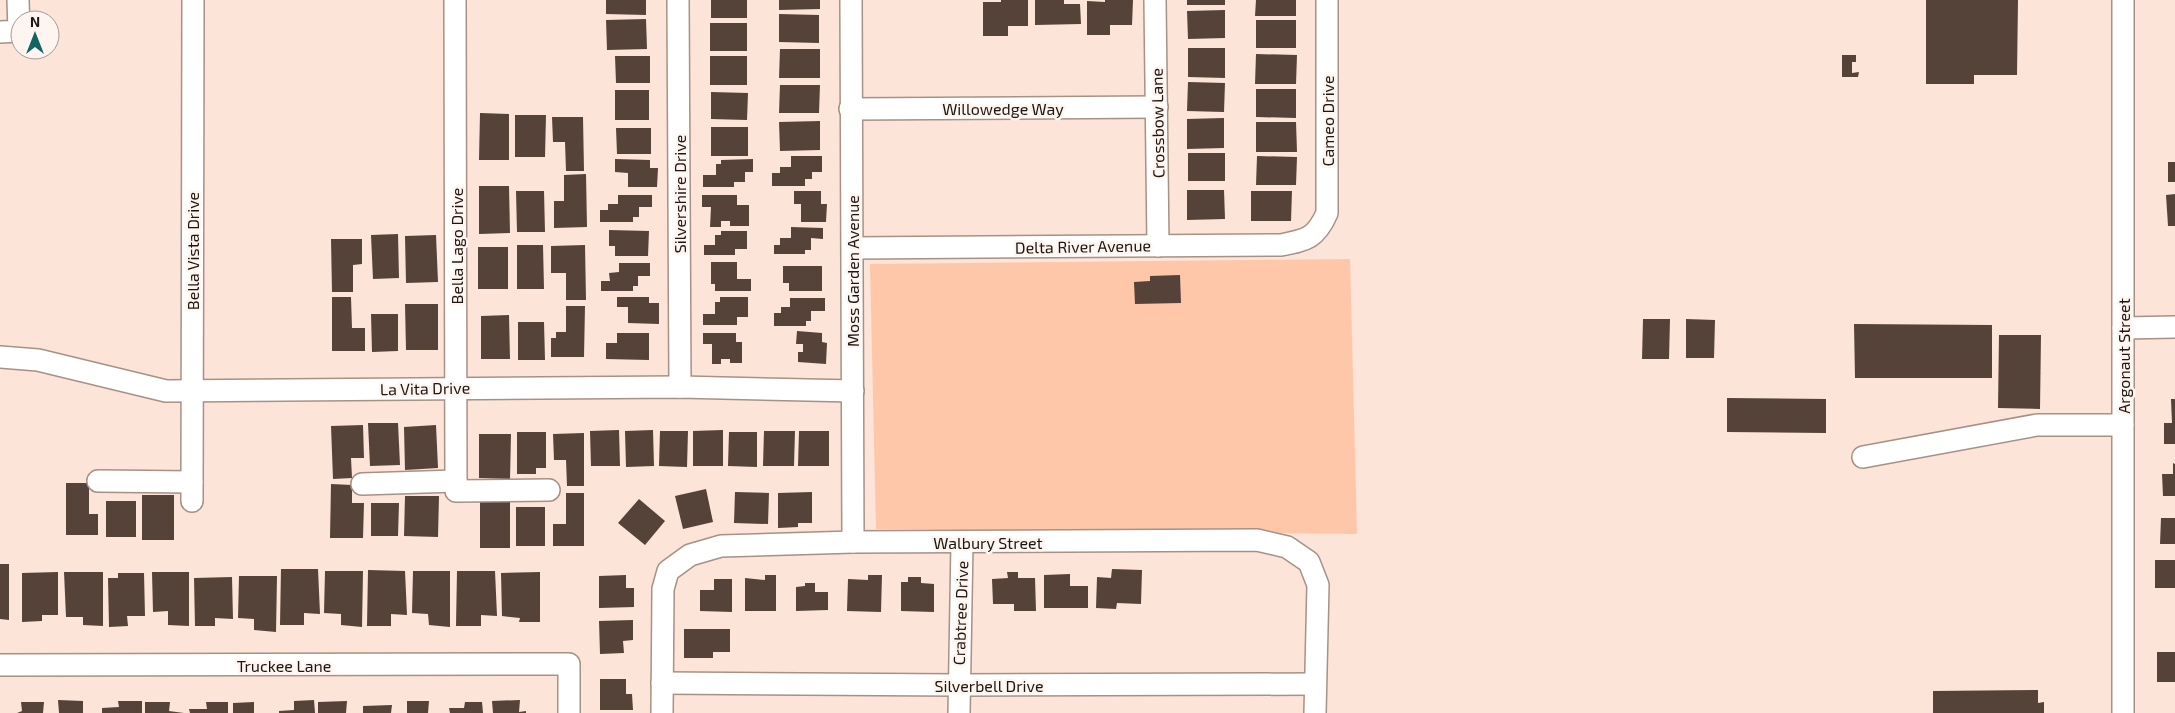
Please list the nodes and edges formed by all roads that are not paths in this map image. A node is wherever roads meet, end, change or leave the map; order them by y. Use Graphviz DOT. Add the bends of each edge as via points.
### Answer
graph roads {
  1 [pos="18,0"];
  2 [pos="192,0"];
  3 [pos="455,0"];
  4 [pos="678,0"];
  5 [pos="851,0"];
  6 [pos="1155,0"];
  7 [pos="1326,0"];
  8 [pos="2123,0"];
  9 [pos="0,32"];
  10 [pos="1156,107"];
  11 [pos="850,109"];
  12 [pos="1312,236"];
  13 [pos="1158,246"];
  14 [pos="853,248"];
  15 [pos="2175,327"];
  16 [pos="2123,328"];
  17 [pos="0,357"];
  18 [pos="680,387"];
  19 [pos="456,388"];
  20 [pos="192,391"];
  21 [pos="853,391"];
  22 [pos="2123,425"];
  23 [pos="1863,457"];
  24 [pos="98,481"];
  25 [pos="362,484"];
  26 [pos="456,486"];
  27 [pos="549,490"];
  28 [pos="853,542"];
  29 [pos="962,543"];
  30 [pos="0,665"];
  31 [pos="662,683"];
  32 [pos="1315,684"];
  33 [pos="958,685"];
  34 [pos="569,713"];
  35 [pos="662,713"];
  36 [pos="959,713"];
  37 [pos="1315,713"];
  38 [pos="2123,713"];
  1 -- 9 [label="street" via="19,31"];
  2 -- 20 [label="street, Bella Vista Drive"];
  3 -- 19 [label="street, Bella Lago Drive"];
  4 -- 18 [label="street, Silvershire Drive"];
  5 -- 11 [label="street, Moss Garden Avenue"];
  6 -- 10 [label="street, Crossbow Lane"];
  7 -- 12 [label="street, Cameo Drive" via="1327,213"];
  8 -- 16 [label="street, Argonaut Street"];
  10 -- 11 [label="street, Willowedge Way"];
  10 -- 13 [label="street, Crossbow Lane"];
  11 -- 14 [label="street, Moss Garden Avenue"];
  12 -- 13 [label="street, Delta River Avenue" via="1281,245"];
  13 -- 14 [label="street, Delta River Avenue"];
  14 -- 21 [label="street, Moss Garden Avenue"];
  15 -- 16 [label="street"];
  16 -- 22 [label="street, Argonaut Street"];
  17 -- 20 [label="street, La Vita Drive" via="38,360 166,391"];
  18 -- 19 [label="street, La Vita Drive"];
  18 -- 21 [label="street, La Vita Drive"];
  19 -- 20 [label="street, La Vita Drive"];
  19 -- 26 [label="street, Bella Lago Drive"];
  20 -- 24 [label="street, Bella Vista Drive" via="192,492"];
  21 -- 28 [label="street, Moss Garden Avenue"];
  22 -- 23 [label="street" via="2037,425"];
  22 -- 38 [label="street, Argonaut Street"];
  25 -- 26 [label="street"];
  26 -- 27 [label="street"];
  28 -- 29 [label="street, Walbury Street"];
  28 -- 31 [label="street, Walbury Street" via="721,546 690,555 668,571 663,589"];
  29 -- 32 [label="street, Walbury Street" via="1261,540 1287,547 1309,562 1318,585"];
  29 -- 33 [label="street, Crabtree Drive"];
  30 -- 34 [label="street, Truckee Lane" via="569,664"];
  31 -- 33 [label="street, Silverbell Drive"];
  31 -- 35 [label="street, Walbury Street"];
  32 -- 33 [label="street, Silverbell Drive"];
  32 -- 37 [label="street, Walbury Street"];
  33 -- 36 [label="street, Crabtree Drive"];
}
